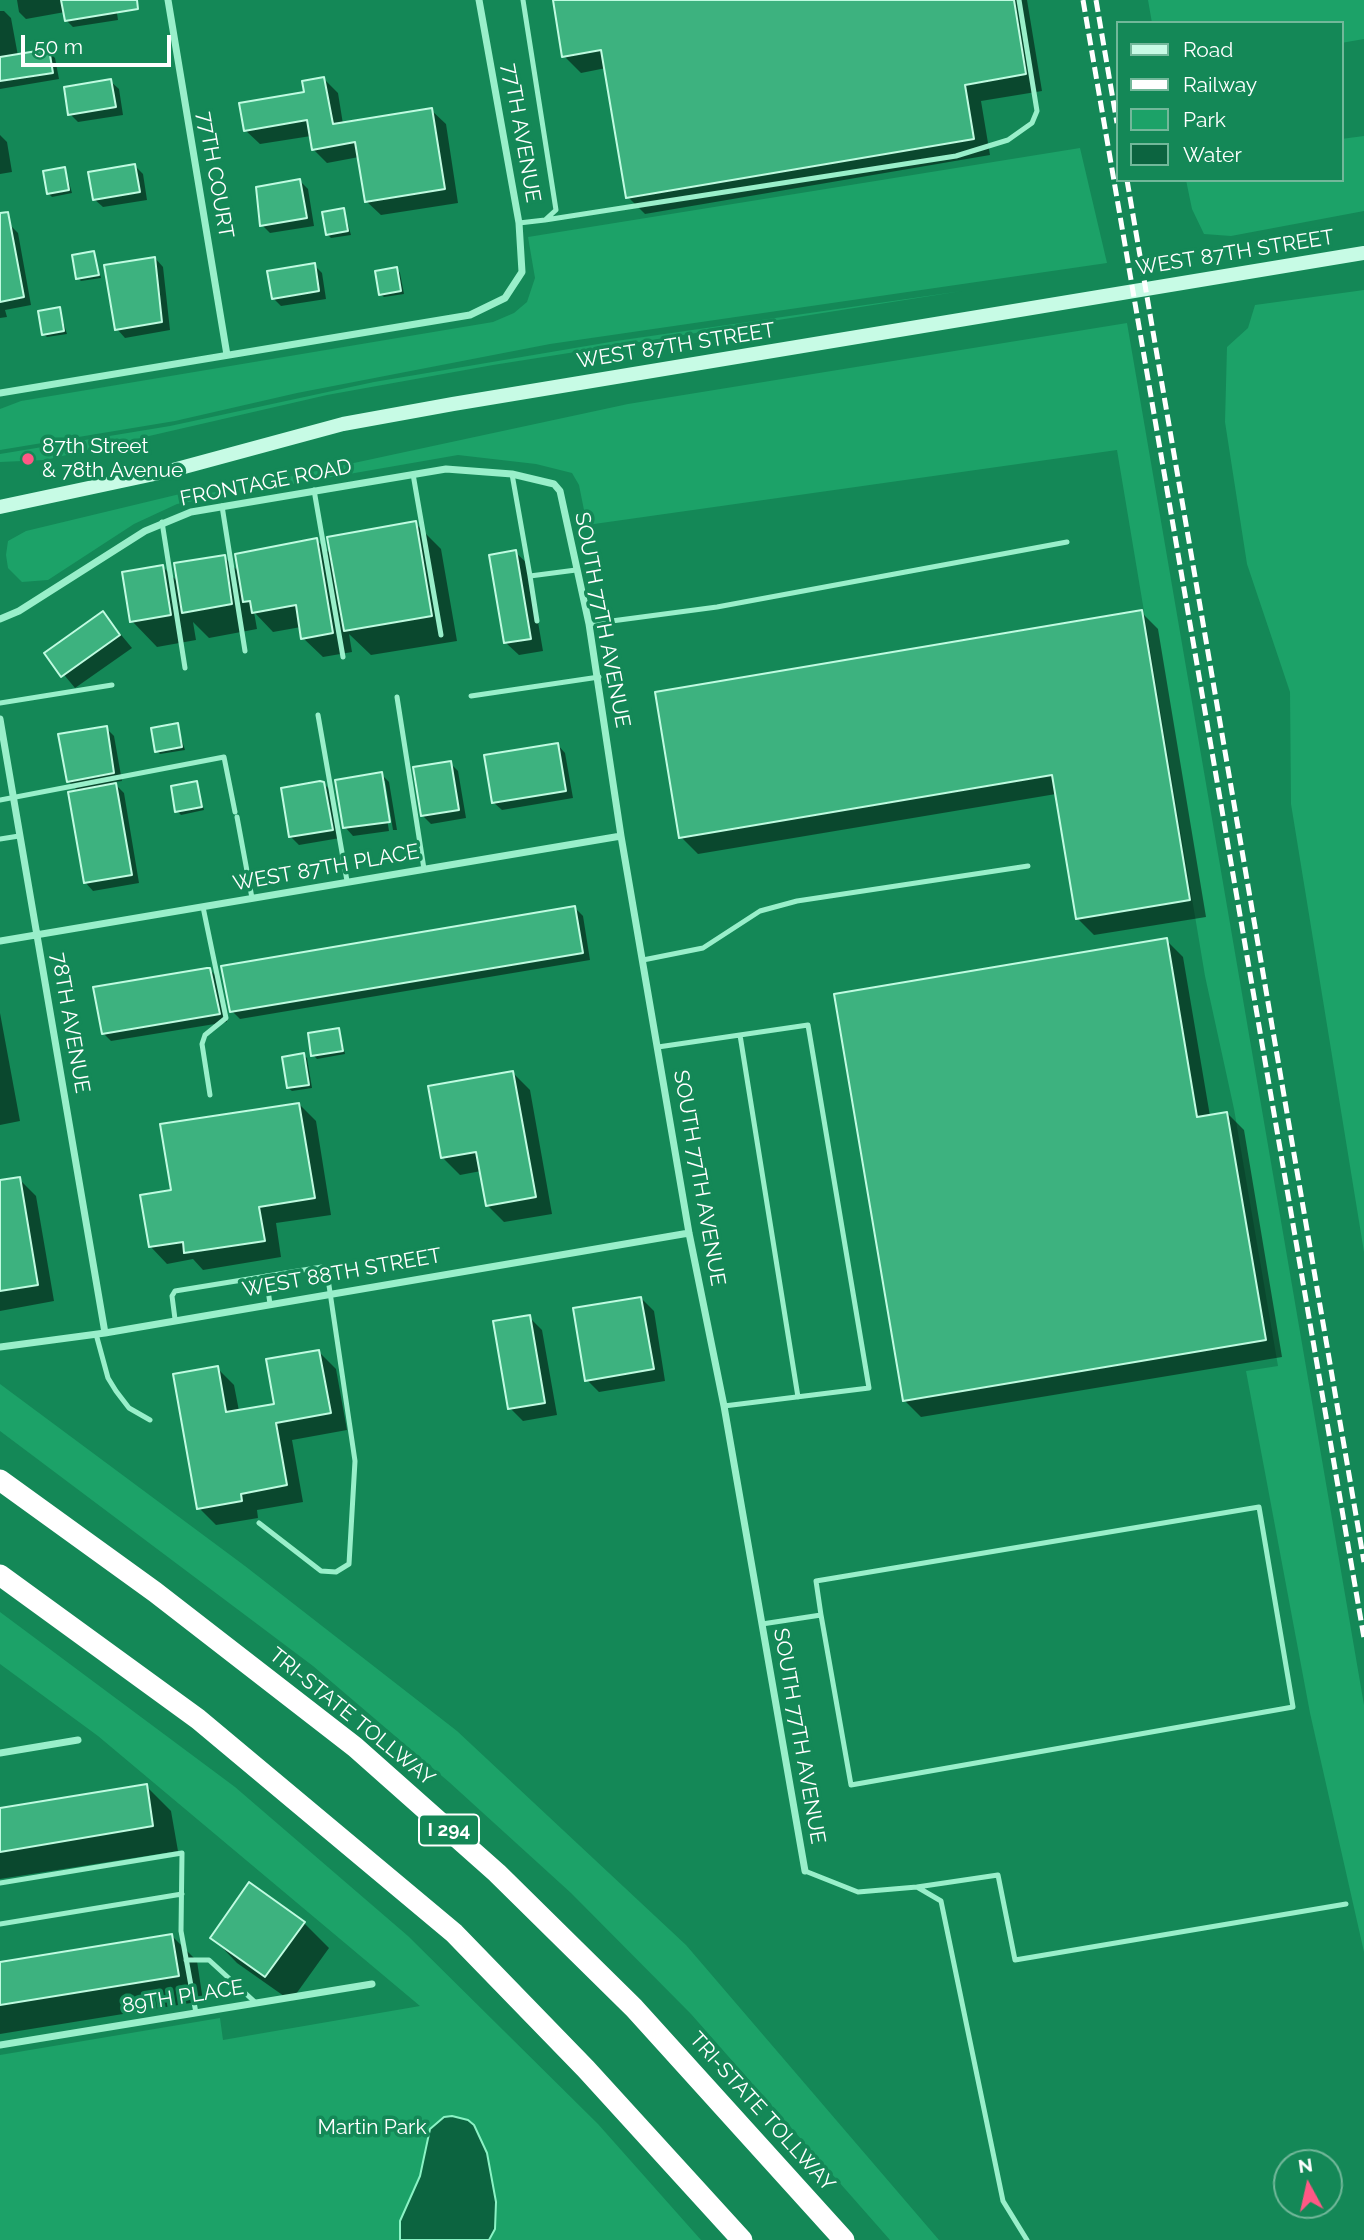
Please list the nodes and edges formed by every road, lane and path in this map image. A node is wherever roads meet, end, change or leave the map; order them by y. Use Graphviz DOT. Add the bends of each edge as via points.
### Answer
graph roads {
  1 [pos="168,0"];
  2 [pos="479,0"];
  3 [pos="523,0"];
  4 [pos="1019,0"];
  5 [pos="545,220"];
  6 [pos="519,223"];
  7 [pos="1364,253"];
  8 [pos="227,355"];
  9 [pos="0,393"];
  10 [pos="413,474"];
  11 [pos="512,474"];
  12 [pos="314,490"];
  13 [pos="560,491"];
  14 [pos="222,506"];
  15 [pos="0,507"];
  16 [pos="162,522"];
  17 [pos="1067,542"];
  18 [pos="576,570"];
  19 [pos="530,576"];
  20 [pos="0,619"];
  21 [pos="537,621"];
  22 [pos="590,624"];
  23 [pos="441,635"];
  24 [pos="245,651"];
  25 [pos="344,657"];
  26 [pos="185,668"];
  27 [pos="598,677"];
  28 [pos="112,685"];
  29 [pos="471,696"];
  30 [pos="397,698"];
  31 [pos="0,703"];
  32 [pos="318,715"];
  33 [pos="0,719"];
  34 [pos="14,798"];
  35 [pos="0,800"];
  36 [pos="19,836"];
  37 [pos="621,836"];
  38 [pos="0,839"];
  39 [pos="1028,866"];
  40 [pos="424,869"];
  41 [pos="347,881"];
  42 [pos="252,898"];
  43 [pos="203,906"];
  44 [pos="37,935"];
  45 [pos="0,941"];
  46 [pos="643,960"];
  47 [pos="740,1035"];
  48 [pos="658,1047"];
  49 [pos="210,1095"];
  50 [pos="690,1233"];
  51 [pos="266,1276"];
  52 [pos="331,1293"];
  53 [pos="270,1304"];
  54 [pos="175,1319"];
  55 [pos="105,1333"];
  56 [pos="96,1334"];
  57 [pos="0,1346"];
  58 [pos="798,1397"];
  59 [pos="724,1406"];
  60 [pos="150,1420"];
  61 [pos="0,1480"];
  62 [pos="259,1523"];
  63 [pos="0,1576"];
  64 [pos="821,1615"];
  65 [pos="762,1624"];
  66 [pos="78,1740"];
  67 [pos="0,1753"];
  68 [pos="805,1871"];
  69 [pos="0,1883"];
  70 [pos="917,1887"];
  71 [pos="182,1894"];
  72 [pos="1346,1904"];
  73 [pos="0,1924"];
  74 [pos="186,1960"];
  75 [pos="372,1984"];
  76 [pos="256,2003"];
  77 [pos="196,2013"];
  78 [pos="0,2045"];
  79 [pos="742,2240"];
  80 [pos="844,2240"];
  81 [pos="1027,2240"];
  1 -- 8 [label="street, 77TH COURT"];
  2 -- 6 [label="street, 77TH AVENUE"];
  3 -- 5 [label="lane" via="556,210"];
  4 -- 5 [label="lane" via="1037,111 1032,123 1008,139 956,156"];
  5 -- 6 [label="lane"];
  6 -- 8 [label="street, 77TH AVENUE" via="522,272 505,298 470,315"];
  7 -- 15 [label="main road, WEST 87TH STREET" via="371,419 173,470"];
  8 -- 9 [label="street"];
  10 -- 11 [label="street, FRONTAGE ROAD" via="446,469"];
  10 -- 12 [label="street, FRONTAGE ROAD"];
  10 -- 23 [label="lane"];
  11 -- 13 [label="street, FRONTAGE ROAD" via="554,484"];
  11 -- 19 [label="lane"];
  12 -- 14 [label="street, FRONTAGE ROAD"];
  12 -- 25 [label="lane"];
  13 -- 18 [label="street, SOUTH 77TH AVENUE"];
  14 -- 16 [label="street, FRONTAGE ROAD"];
  14 -- 24 [label="lane"];
  16 -- 20 [label="street, FRONTAGE ROAD"];
  16 -- 26 [label="lane"];
  17 -- 22 [label="lane" via="717,607"];
  18 -- 19 [label="lane"];
  18 -- 22 [label="street, SOUTH 77TH AVENUE"];
  19 -- 21 [label="lane"];
  22 -- 27 [label="street, SOUTH 77TH AVENUE"];
  27 -- 29 [label="lane"];
  27 -- 37 [label="street, SOUTH 77TH AVENUE"];
  28 -- 31 [label="lane"];
  30 -- 40 [label="lane"];
  32 -- 41 [label="lane"];
  33 -- 34 [label="street, 78TH AVENUE"];
  34 -- 35 [label="lane"];
  34 -- 36 [label="street, 78TH AVENUE"];
  34 -- 42 [label="lane" via="224,757"];
  36 -- 38 [label="lane"];
  36 -- 44 [label="street, 78TH AVENUE"];
  37 -- 40 [label="street, WEST 87TH PLACE"];
  37 -- 46 [label="street, SOUTH 77TH AVENUE"];
  39 -- 46 [label="lane" via="797,901 760,911 703,947"];
  40 -- 41 [label="street, WEST 87TH PLACE"];
  41 -- 42 [label="street, WEST 87TH PLACE"];
  42 -- 43 [label="street, WEST 87TH PLACE"];
  43 -- 44 [label="street, WEST 87TH PLACE"];
  43 -- 49 [label="lane" via="226,1018 205,1035 202,1044"];
  44 -- 45 [label="street, WEST 87TH PLACE"];
  44 -- 55 [label="street, 78TH AVENUE"];
  46 -- 48 [label="street, SOUTH 77TH AVENUE"];
  47 -- 48 [label="lane"];
  47 -- 58 [label="lane"];
  47 -- 58 [label="lane" via="808,1025 869,1388"];
  48 -- 50 [label="street, SOUTH 77TH AVENUE"];
  50 -- 52 [label="street, WEST 88TH STREET"];
  50 -- 59 [label="street, SOUTH 77TH AVENUE"];
  51 -- 52 [label="lane" via="322,1267"];
  51 -- 53 [label="lane"];
  51 -- 54 [label="lane" via="176,1291 172,1296"];
  52 -- 53 [label="street, WEST 88TH STREET"];
  52 -- 62 [label="lane" via="355,1461 349,1564 336,1572 321,1571"];
  53 -- 54 [label="street, WEST 88TH STREET"];
  54 -- 55 [label="street, WEST 88TH STREET"];
  55 -- 56 [label="street, WEST 88TH STREET"];
  56 -- 57 [label="street, WEST 88TH STREET"];
  56 -- 60 [label="lane" via="116,1391 129,1408"];
  58 -- 59 [label="lane"];
  59 -- 65 [label="street, SOUTH 77TH AVENUE"];
  61 -- 80 [label="highway, TRI-STATE TOLLWAY / I 294" via="345,1739 498,1873 634,2008"];
  63 -- 79 [label="highway" via="198,1719 454,1933"];
  64 -- 64 [label="lane" via="816,1581 1259,1507 1293,1707 851,1785"];
  64 -- 65 [label="lane"];
  65 -- 68 [label="street, SOUTH 77TH AVENUE"];
  66 -- 67 [label="street"];
  68 -- 70 [label="lane" via="858,1892"];
  69 -- 71 [label="lane" via="182,1853"];
  70 -- 72 [label="lane" via="998,1875 1015,1960"];
  70 -- 81 [label="lane" via="941,1901 1003,2201"];
  71 -- 73 [label="lane"];
  71 -- 74 [label="lane"];
  74 -- 76 [label="lane" via="209,1959"];
  74 -- 77 [label="lane"];
  75 -- 76 [label="street, 89TH PLACE"];
  76 -- 77 [label="street, 89TH PLACE"];
  77 -- 78 [label="street, 89TH PLACE"];
}
